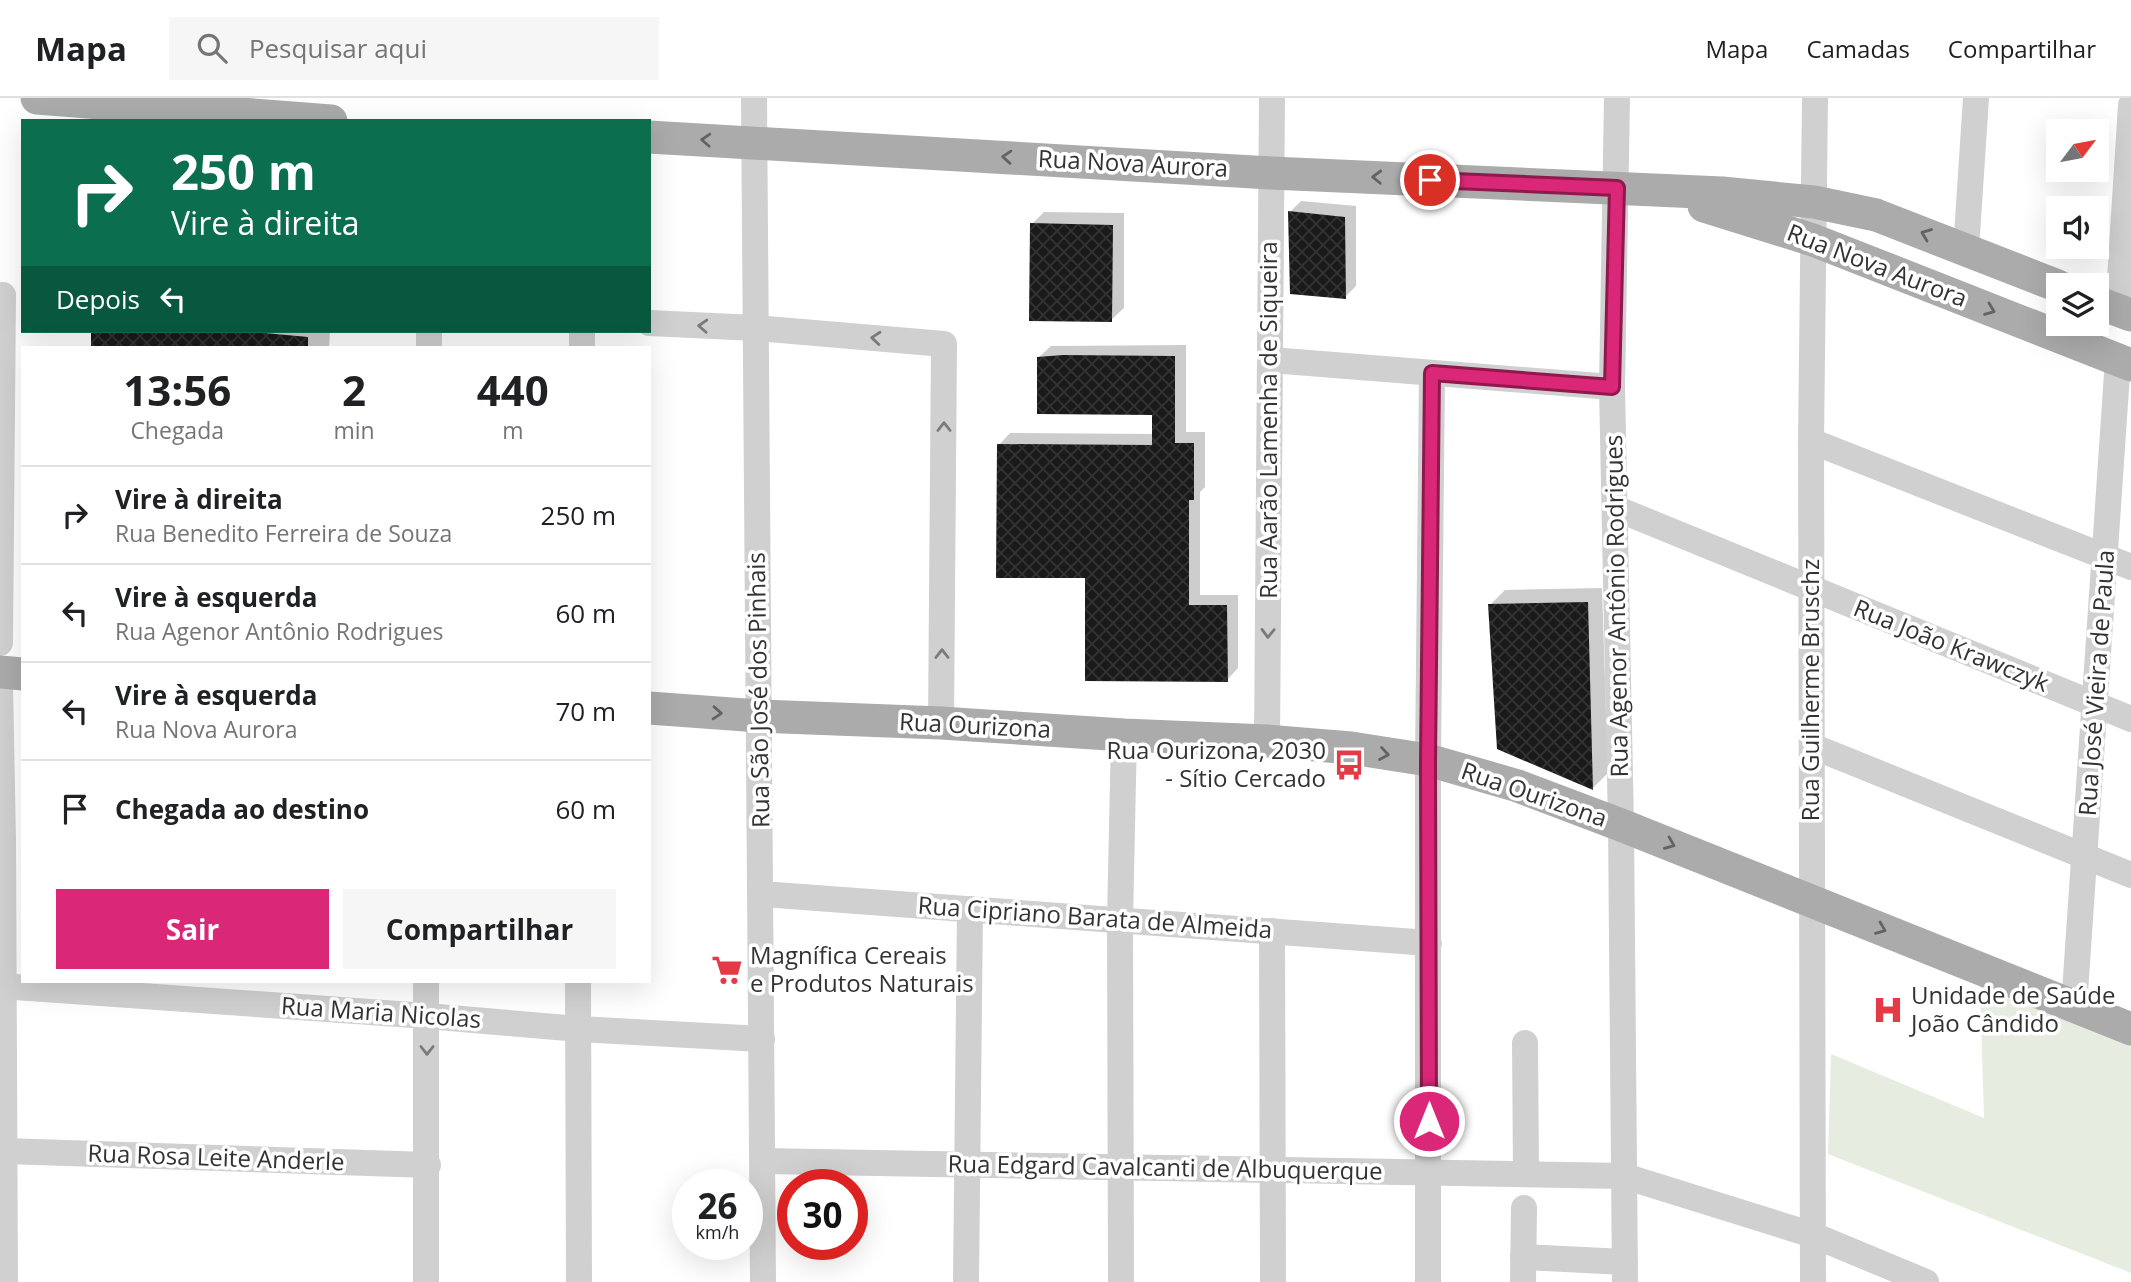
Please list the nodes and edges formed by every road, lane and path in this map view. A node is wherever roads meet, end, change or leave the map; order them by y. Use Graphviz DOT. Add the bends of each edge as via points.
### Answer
graph roads {
  1 [pos="37,98"];
  2 [pos="754,98"];
  3 [pos="1272,98"];
  4 [pos="1617,98"];
  5 [pos="1815,98"];
  6 [pos="1976,98"];
  7 [pos="2131,105"];
  8 [pos="263,112"];
  9 [pos="316,119"];
  10 [pos="651,137"];
  11 [pos="755,142"];
  12 [pos="1270,173"];
  13 [pos="1617,188"];
  14 [pos="1814,202"];
  15 [pos="1813,240"];
  16 [pos="1966,250"];
  17 [pos="2046,281"];
  18 [pos="9,295"];
  19 [pos="2115,309"];
  20 [pos="651,323"];
  21 [pos="756,328"];
  22 [pos="1271,360"];
  23 [pos="2124,362"];
  24 [pos="1432,373"];
  25 [pos="1612,387"];
  26 [pos="1811,441"];
  27 [pos="1615,508"];
  28 [pos="2106,558"];
  29 [pos="2131,567"];
  30 [pos="1811,589"];
  31 [pos="0,643"];
  32 [pos="0,673"];
  33 [pos="21,674"];
  34 [pos="0,684"];
  35 [pos="2096,705"];
  36 [pos="651,708"];
  37 [pos="759,716"];
  38 [pos="2131,719"];
  39 [pos="942,723"];
  40 [pos="1124,735"];
  41 [pos="1267,741"];
  42 [pos="1812,746"];
  43 [pos="1428,761"];
  44 [pos="1621,825"];
  45 [pos="13,841"];
  46 [pos="2085,857"];
  47 [pos="2131,875"];
  48 [pos="761,894"];
  49 [pos="1812,901"];
  50 [pos="970,909"];
  51 [pos="1120,920"];
  52 [pos="1272,931"];
  53 [pos="1429,943"];
  54 [pos="426,983"];
  55 [pos="578,983"];
  56 [pos="2,987"];
  57 [pos="2074,1007"];
  58 [pos="427,1016"];
  59 [pos="579,1029"];
  60 [pos="2131,1029"];
  61 [pos="762,1039"];
  62 [pos="1525,1043"];
  63 [pos="5,1151"];
  64 [pos="762,1161"];
  65 [pos="967,1164"];
  66 [pos="428,1165"];
  67 [pos="1121,1167"];
  68 [pos="1273,1170"];
  69 [pos="1428,1172"];
  70 [pos="1526,1174"];
  71 [pos="1624,1176"];
  72 [pos="1524,1208"];
  73 [pos="1813,1235"];
  74 [pos="1523,1270"];
  75 [pos="1625,1272"];
  76 [pos="5,1282"];
  77 [pos="426,1282"];
  78 [pos="579,1282"];
  79 [pos="763,1282"];
  80 [pos="967,1282"];
  81 [pos="1121,1282"];
  82 [pos="1273,1282"];
  83 [pos="1428,1282"];
  84 [pos="1813,1282"];
  85 [pos="1926,1282"];
  1 -- 8 [label="main road"];
  2 -- 11 [label="street, Rua São José dos Pinhais"];
  3 -- 12 [label="street, Rua Aarão Lamenha de Siqueira"];
  4 -- 13 [label="street, Rua Agenor Antônio Rodrigues"];
  5 -- 14 [label="street, Rua Guilherme Bruschz"];
  6 -- 16 [label="street, Rua Nova Aurora"];
  7 -- 19 [label="street"];
  8 -- 9 [label="main road"];
  11 -- 10 [label="main road, Rua Nova Aurora, one-way"];
  12 -- 11 [label="main road, Rua Nova Aurora, one-way"];
  11 -- 21 [label="street, Rua São José dos Pinhais"];
  13 -- 12 [label="main road, Rua Nova Aurora, one-way"];
  12 -- 22 [label="street, Rua Aarão Lamenha de Siqueira"];
  13 -- 14 [label="main road, Rua Nova Aurora"];
  13 -- 15 [label="main road, Rua Nova Aurora" via="1699,205"];
  13 -- 25 [label="street, Rua Agenor Antônio Rodrigues"];
  14 -- 15 [label="street, Rua Guilherme Bruschz"];
  16 -- 14 [label="main road, Rua Nova Aurora, one-way" via="1877,215"];
  15 -- 23 [label="main road, Rua Nova Aurora, one-way"];
  15 -- 26 [label="street, Rua Guilherme Bruschz"];
  16 -- 17 [label="main road, Rua Nova Aurora"];
  18 -- 31 [label="street"];
  21 -- 20 [label="street, one-way"];
  21 -- 37 [label="street, Rua São José dos Pinhais"];
  39 -- 21 [label="street, one-way" via="944,344"];
  22 -- 24 [label="street"];
  22 -- 41 [label="street, Rua Aarão Lamenha de Siqueira, one-way"];
  23 -- 28 [label="street, Rua José Vieira de Paula"];
  24 -- 25 [label="street"];
  24 -- 43 [label="street"];
  25 -- 27 [label="street, Rua Agenor Antônio Rodrigues"];
  26 -- 28 [label="street"];
  26 -- 30 [label="street, Rua Guilherme Bruschz"];
  27 -- 30 [label="street, Rua João Krawczyk"];
  27 -- 44 [label="street, Rua Agenor Antônio Rodrigues"];
  28 -- 29 [label="street"];
  28 -- 35 [label="street, Rua José Vieira de Paula"];
  30 -- 35 [label="street, Rua João Krawczyk"];
  30 -- 42 [label="street, Rua Guilherme Bruschz"];
  32 -- 33 [label="main road"];
  34 -- 45 [label="street"];
  35 -- 38 [label="street, Rua João Krawczyk"];
  35 -- 46 [label="street, Rua José Vieira de Paula"];
  36 -- 37 [label="main road, Rua Ourizona, one-way"];
  37 -- 39 [label="main road, Rua Ourizona"];
  37 -- 48 [label="street, Rua São José dos Pinhais"];
  39 -- 40 [label="main road, Rua Ourizona"];
  40 -- 41 [label="main road, Rua Ourizona"];
  40 -- 51 [label="street"];
  41 -- 43 [label="main road, Rua Ourizona, one-way"];
  42 -- 46 [label="street"];
  42 -- 49 [label="street, Rua Guilherme Bruschz"];
  43 -- 44 [label="main road, Rua Ourizona" via="1518,786"];
  43 -- 53 [label="street"];
  44 -- 49 [label="main road, Rua Ourizona, one-way"];
  44 -- 71 [label="street, Rua Agenor Antônio Rodrigues"];
  45 -- 56 [label="street"];
  46 -- 47 [label="street"];
  46 -- 57 [label="street, Rua José Vieira de Paula"];
  48 -- 50 [label="street, Rua Cipriano Barata de Almeida"];
  48 -- 61 [label="street, Rua São José dos Pinhais"];
  49 -- 57 [label="main road, Rua Ourizona, one-way"];
  49 -- 73 [label="street, Rua Guilherme Bruschz"];
  50 -- 51 [label="street, Rua Cipriano Barata de Almeida"];
  50 -- 65 [label="street"];
  51 -- 52 [label="street, Rua Cipriano Barata de Almeida"];
  51 -- 67 [label="street"];
  52 -- 53 [label="street, Rua Cipriano Barata de Almeida"];
  52 -- 68 [label="street"];
  53 -- 69 [label="street"];
  54 -- 58 [label="street"];
  55 -- 59 [label="street"];
  56 -- 58 [label="street, Rua Maria Nicolas"];
  56 -- 63 [label="street"];
  57 -- 60 [label="main road, Rua Ourizona"];
  58 -- 59 [label="street, Rua Maria Nicolas"];
  58 -- 66 [label="street, one-way"];
  59 -- 61 [label="street, Rua Maria Nicolas"];
  59 -- 78 [label="street"];
  61 -- 64 [label="street, Rua São José dos Pinhais"];
  62 -- 70 [label="street"];
  63 -- 66 [label="street, Rua Rosa Leite Anderle"];
  63 -- 76 [label="street"];
  64 -- 65 [label="street, Rua Edgard Cavalcanti de Albuquerque"];
  64 -- 79 [label="street, Rua São José dos Pinhais"];
  65 -- 67 [label="street, Rua Edgard Cavalcanti de Albuquerque"];
  65 -- 80 [label="street"];
  66 -- 77 [label="street"];
  67 -- 68 [label="street, Rua Edgard Cavalcanti de Albuquerque"];
  67 -- 81 [label="street"];
  68 -- 69 [label="street, Rua Edgard Cavalcanti de Albuquerque"];
  68 -- 82 [label="street"];
  69 -- 70 [label="street, Rua Edgard Cavalcanti de Albuquerque"];
  69 -- 83 [label="street"];
  70 -- 71 [label="street, Rua Edgard Cavalcanti de Albuquerque"];
  71 -- 73 [label="street, Rua Edgard Cavalcanti de Albuquerque"];
  71 -- 75 [label="street, Rua Agenor Antônio Rodrigues"];
  72 -- 74 [label="street"];
  73 -- 84 [label="street, Rua Guilherme Bruschz"];
  73 -- 85 [label="street, Rua Edgard Cavalcanti de Albuquerque"];
  74 -- 75 [label="street"];
}
